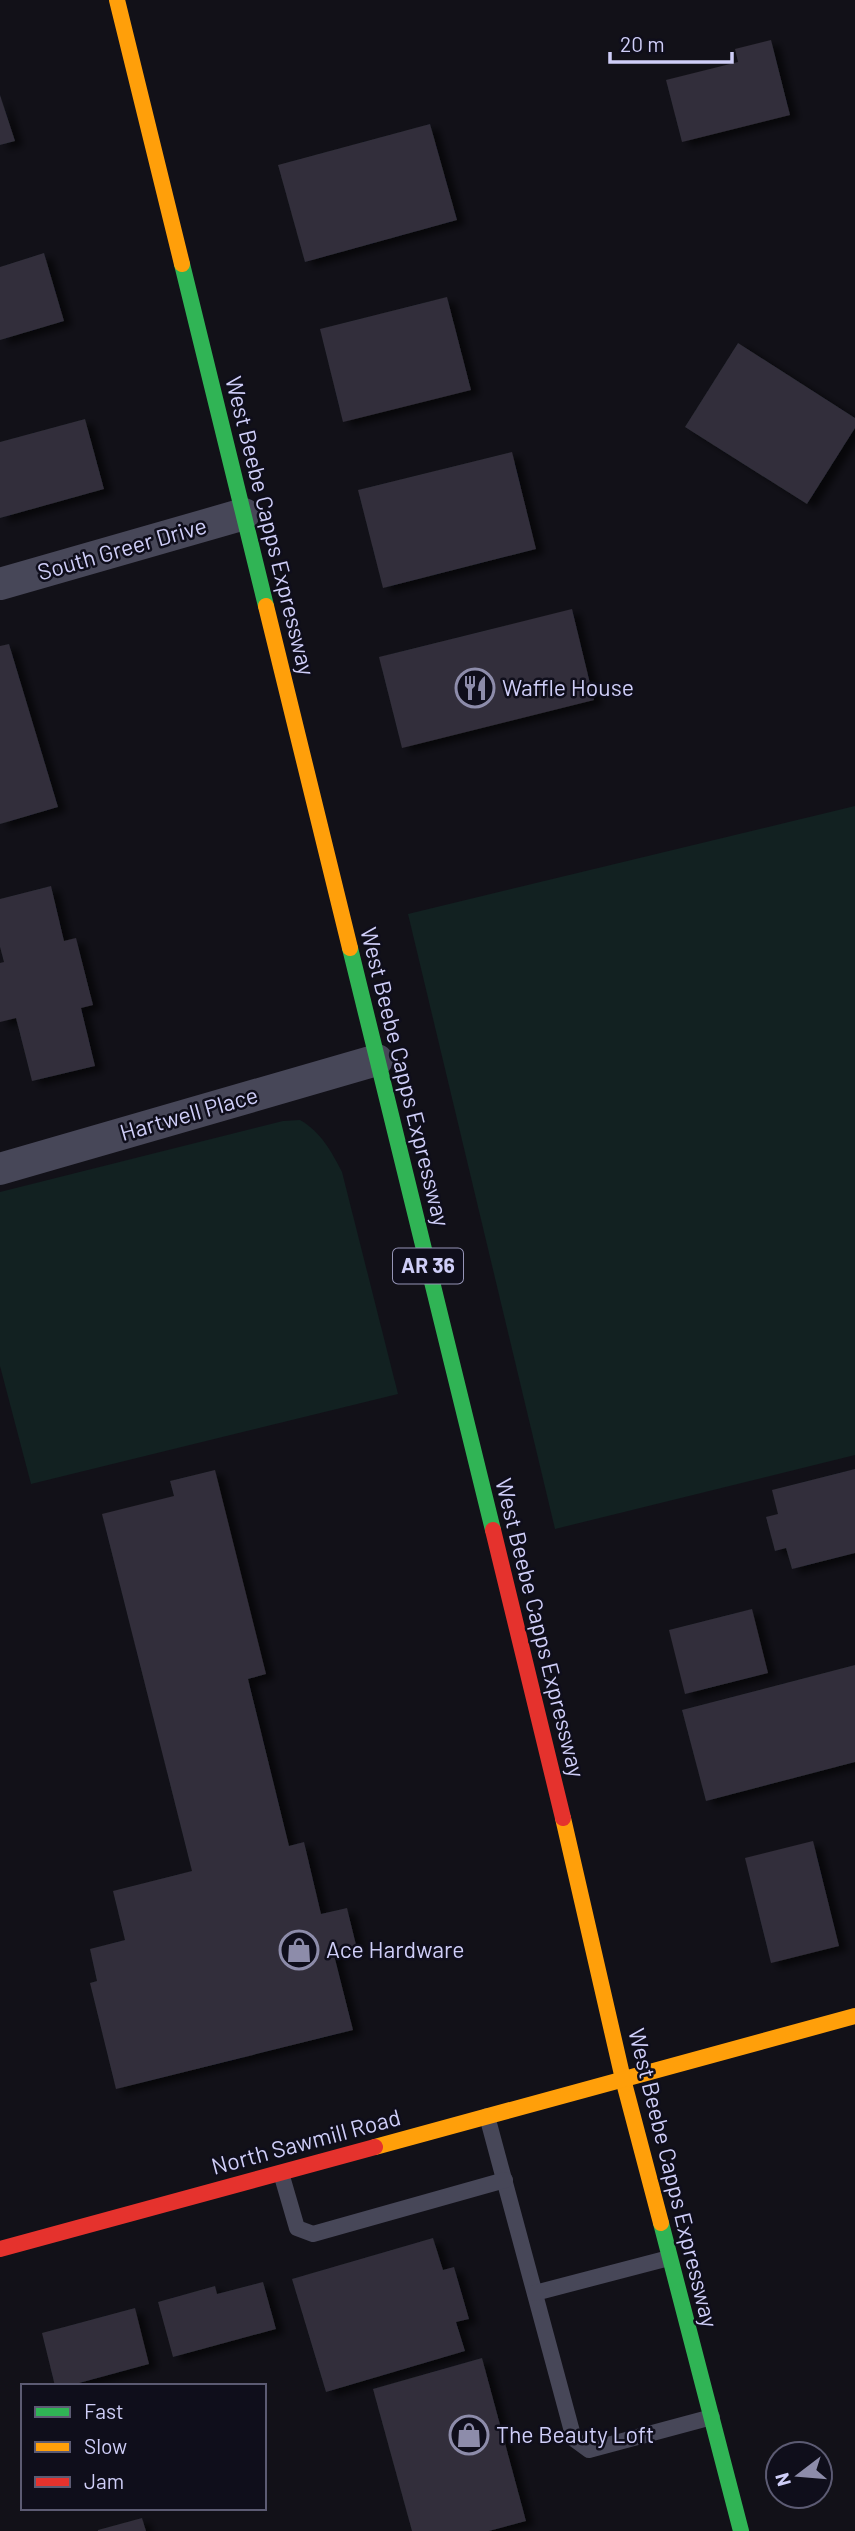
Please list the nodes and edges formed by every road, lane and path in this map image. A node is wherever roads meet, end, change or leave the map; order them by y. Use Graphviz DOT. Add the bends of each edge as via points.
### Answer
graph roads {
  1 [pos="117,0"];
  2 [pos="244,514"];
  3 [pos="0,584"];
  4 [pos="377,1060"];
  5 [pos="0,1169"];
  6 [pos="855,2016"];
  7 [pos="623,2079"];
  8 [pos="488,2116"];
  9 [pos="281,2173"];
  10 [pos="505,2180"];
  11 [pos="0,2249"];
  12 [pos="669,2258"];
  13 [pos="535,2293"];
  14 [pos="712,2417"];
  15 [pos="741,2531"];
  1 -- 2 [label="main road, West Beebe Capps Expressway / AR 36"];
  2 -- 3 [label="street, South Greer Drive"];
  2 -- 4 [label="main road, West Beebe Capps Expressway / AR 36"];
  4 -- 5 [label="street, Hartwell Place"];
  4 -- 7 [label="main road, West Beebe Capps Expressway / AR 36"];
  6 -- 7 [label="main road, North Sawmill Road"];
  7 -- 8 [label="main road, North Sawmill Road"];
  7 -- 12 [label="main road, West Beebe Capps Expressway / AR 36"];
  8 -- 9 [label="main road, North Sawmill Road"];
  8 -- 10 [label="lane"];
  9 -- 10 [label="lane" via="297,2228 313,2234"];
  9 -- 11 [label="main road, North Sawmill Road"];
  10 -- 13 [label="lane"];
  12 -- 13 [label="lane"];
  12 -- 14 [label="main road, West Beebe Capps Expressway / AR 36"];
  13 -- 14 [label="lane" via="574,2439 589,2449"];
  14 -- 15 [label="main road, West Beebe Capps Expressway / AR 36"];
}
